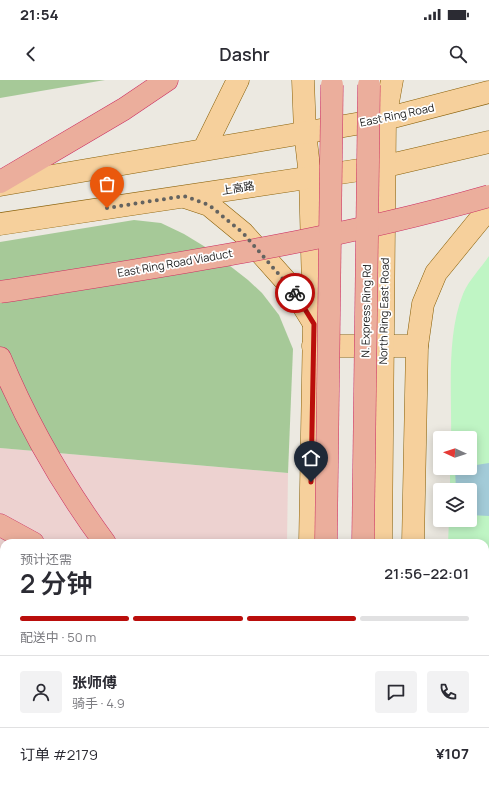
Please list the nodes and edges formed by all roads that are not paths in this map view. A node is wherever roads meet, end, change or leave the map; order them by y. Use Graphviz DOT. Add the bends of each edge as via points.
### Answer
graph roads {
  1 [pos="167,80"];
  2 [pos="238,80"];
  3 [pos="303,80"];
  4 [pos="392,80"];
  5 [pos="369,82"];
  6 [pos="332,83"];
  7 [pos="489,92"];
  8 [pos="385,119"];
  9 [pos="305,132"];
  10 [pos="489,142"];
  11 [pos="204,149"];
  12 [pos="386,166"];
  13 [pos="310,176"];
  14 [pos="0,182"];
  15 [pos="0,186"];
  16 [pos="184,196"];
  17 [pos="489,196"];
  18 [pos="489,208"];
  19 [pos="0,224"];
  20 [pos="0,292"];
  21 [pos="313,335"];
  22 [pos="383,346"];
  23 [pos="417,346"];
  24 [pos="0,358"];
  25 [pos="0,525"];
  26 [pos="26,539"];
  27 [pos="102,539"];
  28 [pos="310,539"];
  29 [pos="326,539"];
  30 [pos="363,539"];
  31 [pos="381,539"];
  32 [pos="413,539"];
  1 -- 14 [label="highway" via="111,117"];
  2 -- 11 [label="main road"];
  3 -- 9 [label="main road"];
  4 -- 8 [label="main road, North Ring East Road"];
  5 -- 30 [label="highway, N. Express Ring Rd, bridge"];
  6 -- 29 [label="highway, bridge"];
  7 -- 8 [label="main road, East Ring Road"];
  8 -- 9 [label="main road, East Ring Road"];
  8 -- 12 [label="main road, North Ring East Road"];
  9 -- 11 [label="main road"];
  9 -- 13 [label="main road"];
  10 -- 12 [label="main road"];
  11 -- 15 [label="main road"];
  12 -- 13 [label="main road"];
  12 -- 22 [label="main road, North Ring East Road"];
  13 -- 16 [label="main road, 上高路"];
  13 -- 21 [label="main road"];
  16 -- 19 [label="main road, 上高路"];
  16 -- 21 [label="main road" via="209,205 243,233 292,288"];
  17 -- 20 [label="highway, East Ring Road Viaduct, bridge" via="348,232 180,263"];
  18 -- 23 [label="main road" via="436,273 423,304"];
  21 -- 22 [label="main road"];
  21 -- 28 [label="main road"];
  22 -- 23 [label="main road"];
  22 -- 31 [label="main road, North Ring East Road"];
  23 -- 32 [label="main road"];
  24 -- 27 [label="highway" via="66,485"];
  25 -- 26 [label="highway"];
}
